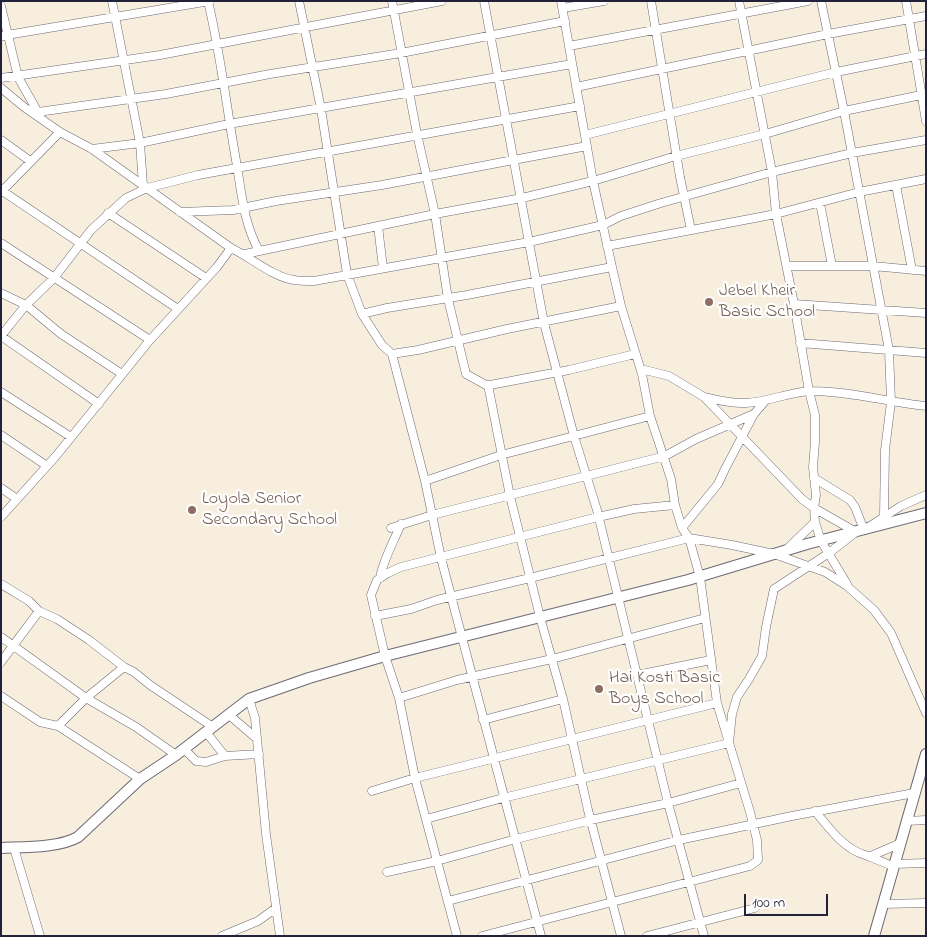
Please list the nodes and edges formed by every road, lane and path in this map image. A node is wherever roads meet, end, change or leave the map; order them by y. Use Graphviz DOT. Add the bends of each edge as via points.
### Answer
graph roads {
  1 [pos="112,1"];
  2 [pos="209,1"];
  3 [pos="299,1"];
  4 [pos="392,1"];
  5 [pos="442,1"];
  6 [pos="484,1"];
  7 [pos="604,1"];
  8 [pos="651,1"];
  9 [pos="739,1"];
  10 [pos="808,1"];
  11 [pos="821,1"];
  12 [pos="906,1"];
  13 [pos="562,5"];
  14 [pos="1,6"];
  15 [pos="394,12"];
  16 [pos="742,14"];
  17 [pos="926,16"];
  18 [pos="115,18"];
  19 [pos="909,19"];
  20 [pos="565,21"];
  21 [pos="305,27"];
  22 [pos="655,30"];
  23 [pos="490,34"];
  24 [pos="828,34"];
  25 [pos="4,35"];
  26 [pos="218,44"];
  27 [pos="569,46"];
  28 [pos="749,51"];
  29 [pos="401,53"];
  30 [pos="926,54"];
  31 [pos="915,57"];
  32 [pos="123,61"];
  33 [pos="572,64"];
  34 [pos="313,68"];
  35 [pos="662,69"];
  36 [pos="836,72"];
  37 [pos="18,77"];
  38 [pos="1,78"];
  39 [pos="498,78"];
  40 [pos="223,83"];
  41 [pos="576,87"];
  42 [pos="1,88"];
  43 [pos="409,92"];
  44 [pos="757,92"];
  45 [pos="923,94"];
  46 [pos="132,99"];
  47 [pos="580,106"];
  48 [pos="321,108"];
  49 [pos="38,112"];
  50 [pos="844,112"];
  51 [pos="669,114"];
  52 [pos="506,119"];
  53 [pos="43,120"];
  54 [pos="926,121"];
  55 [pos="229,124"];
  56 [pos="60,132"];
  57 [pos="417,134"];
  58 [pos="765,134"];
  59 [pos="585,135"];
  60 [pos="1,140"];
  61 [pos="926,140"];
  62 [pos="140,143"];
  63 [pos="587,146"];
  64 [pos="92,149"];
  65 [pos="328,151"];
  66 [pos="852,153"];
  67 [pos="676,156"];
  68 [pos="514,160"];
  69 [pos="30,161"];
  70 [pos="237,168"];
  71 [pos="772,172"];
  72 [pos="426,175"];
  73 [pos="926,179"];
  74 [pos="593,181"];
  75 [pos="896,185"];
  76 [pos="145,186"];
  77 [pos="2,191"];
  78 [pos="859,192"];
  79 [pos="335,193"];
  80 [pos="683,197"];
  81 [pos="522,198"];
  82 [pos="820,203"];
  83 [pos="243,208"];
  84 [pos="180,212"];
  85 [pos="108,213"];
  86 [pos="435,214"];
  87 [pos="776,214"];
  88 [pos="603,225"];
  89 [pos="378,226"];
  90 [pos="691,230"];
  91 [pos="342,233"];
  92 [pos="529,242"];
  93 [pos="1,243"];
  94 [pos="80,243"];
  95 [pos="607,246"];
  96 [pos="231,248"];
  97 [pos="259,251"];
  98 [pos="245,254"];
  99 [pos="442,258"];
  100 [pos="787,266"];
  101 [pos="832,266"];
  102 [pos="873,266"];
  103 [pos="612,267"];
  104 [pos="383,268"];
  105 [pos="912,270"];
  106 [pos="926,271"];
  107 [pos="347,274"];
  108 [pos="54,278"];
  109 [pos="206,278"];
  110 [pos="537,282"];
  111 [pos="1,293"];
  112 [pos="448,299"];
  113 [pos="794,304"];
  114 [pos="26,305"];
  115 [pos="621,306"];
  116 [pos="178,309"];
  117 [pos="881,309"];
  118 [pos="926,313"];
  119 [pos="362,314"];
  120 [pos="544,322"];
  121 [pos="1,336"];
  122 [pos="150,340"];
  123 [pos="458,341"];
  124 [pos="800,343"];
  125 [pos="888,350"];
  126 [pos="926,353"];
  127 [pos="392,354"];
  128 [pos="636,354"];
  129 [pos="641,370"];
  130 [pos="557,373"];
  131 [pos="122,374"];
  132 [pos="488,385"];
  133 [pos="809,391"];
  134 [pos="1,392"];
  135 [pos="704,397"];
  136 [pos="766,400"];
  137 [pos="891,402"];
  138 [pos="99,404"];
  139 [pos="926,406"];
  140 [pos="754,414"];
  141 [pos="650,416"];
  142 [pos="731,425"];
  143 [pos="1,435"];
  144 [pos="574,436"];
  145 [pos="70,437"];
  146 [pos="742,438"];
  147 [pos="501,454"];
  148 [pos="665,456"];
  149 [pos="47,466"];
  150 [pos="586,477"];
  151 [pos="814,478"];
  152 [pos="425,481"];
  153 [pos="507,484"];
  154 [pos="1,488"];
  155 [pos="525,492"];
  156 [pos="926,495"];
  157 [pos="510,496"];
  158 [pos="17,499"];
  159 [pos="675,505"];
  160 [pos="814,508"];
  161 [pos="926,513"];
  162 [pos="432,515"];
  163 [pos="884,516"];
  164 [pos="1,517"];
  165 [pos="598,517"];
  166 [pos="816,522"];
  167 [pos="402,524"];
  168 [pos="391,528"];
  169 [pos="682,528"];
  170 [pos="860,531"];
  171 [pos="520,537"];
  172 [pos="689,538"];
  173 [pos="822,540"];
  174 [pos="785,551"];
  175 [pos="829,553"];
  176 [pos="774,554"];
  177 [pos="441,558"];
  178 [pos="608,558"];
  179 [pos="809,566"];
  180 [pos="700,577"];
  181 [pos="380,578"];
  182 [pos="530,578"];
  183 [pos="1,584"];
  184 [pos="848,586"];
  185 [pos="452,596"];
  186 [pos="618,598"];
  187 [pos="39,611"];
  188 [pos="375,616"];
  189 [pos="540,617"];
  190 [pos="705,618"];
  191 [pos="462,636"];
  192 [pos="1,637"];
  193 [pos="628,638"];
  194 [pos="12,646"];
  195 [pos="385,656"];
  196 [pos="552,659"];
  197 [pos="711,660"];
  198 [pos="1,662"];
  199 [pos="124,667"];
  200 [pos="637,675"];
  201 [pos="472,676"];
  202 [pos="1,696"];
  203 [pos="86,698"];
  204 [pos="249,698"];
  205 [pos="399,698"];
  206 [pos="563,699"];
  207 [pos="717,703"];
  208 [pos="926,713"];
  209 [pos="228,714"];
  210 [pos="483,720"];
  211 [pos="648,721"];
  212 [pos="58,726"];
  213 [pos="209,729"];
  214 [pos="256,738"];
  215 [pos="571,739"];
  216 [pos="729,742"];
  217 [pos="180,752"];
  218 [pos="258,754"];
  219 [pos="926,754"];
  220 [pos="225,756"];
  221 [pos="493,759"];
  222 [pos="658,760"];
  223 [pos="923,776"];
  224 [pos="415,778"];
  225 [pos="140,779"];
  226 [pos="581,779"];
  227 [pos="742,782"];
  228 [pos="372,791"];
  229 [pos="914,793"];
  230 [pos="503,798"];
  231 [pos="668,803"];
  232 [pos="815,811"];
  233 [pos="426,819"];
  234 [pos="591,820"];
  235 [pos="926,820"];
  236 [pos="907,821"];
  237 [pos="753,824"];
  238 [pos="516,839"];
  239 [pos="679,840"];
  240 [pos="901,843"];
  241 [pos="1,848"];
  242 [pos="14,848"];
  243 [pos="871,856"];
  244 [pos="602,859"];
  245 [pos="437,861"];
  246 [pos="926,863"];
  247 [pos="894,865"];
  248 [pos="388,872"];
  249 [pos="526,880"];
  250 [pos="691,881"];
  251 [pos="448,901"];
  252 [pos="613,901"];
  253 [pos="926,903"];
  254 [pos="883,904"];
  255 [pos="276,908"];
  256 [pos="755,908"];
  257 [pos="537,922"];
  258 [pos="701,922"];
  259 [pos="40,936"];
  260 [pos="222,936"];
  261 [pos="280,936"];
  262 [pos="457,936"];
  263 [pos="482,936"];
  264 [pos="541,936"];
  265 [pos="621,936"];
  266 [pos="647,936"];
  267 [pos="704,936"];
  268 [pos="874,936"];
  1 -- 18 [label="street"];
  2 -- 18 [label="street"];
  2 -- 26 [label="street"];
  3 -- 21 [label="street"];
  4 -- 15 [label="street"];
  5 -- 15 [label="street"];
  6 -- 23 [label="street"];
  7 -- 13 [label="street"];
  8 -- 22 [label="street"];
  9 -- 16 [label="street"];
  10 -- 16 [label="street"];
  11 -- 24 [label="street"];
  12 -- 19 [label="street"];
  13 -- 20 [label="street"];
  14 -- 25 [label="street"];
  15 -- 21 [label="street"];
  15 -- 29 [label="street"];
  16 -- 22 [label="street"];
  16 -- 28 [label="street"];
  17 -- 19 [label="street"];
  18 -- 25 [label="street"];
  18 -- 32 [label="street"];
  19 -- 24 [label="street"];
  19 -- 31 [label="street"];
  20 -- 23 [label="street"];
  20 -- 27 [label="street"];
  21 -- 26 [label="street"];
  21 -- 34 [label="street"];
  22 -- 27 [label="street"];
  22 -- 35 [label="street"];
  23 -- 29 [label="street"];
  23 -- 39 [label="street"];
  24 -- 28 [label="street"];
  24 -- 36 [label="street"];
  25 -- 37 [label="street"];
  26 -- 32 [label="street"];
  26 -- 40 [label="street"];
  27 -- 33 [label="street"];
  28 -- 35 [label="street"];
  28 -- 44 [label="street"];
  29 -- 34 [label="street"];
  29 -- 43 [label="street"];
  30 -- 31 [label="street"];
  31 -- 36 [label="street"];
  31 -- 45 [label="street"];
  32 -- 37 [label="street"];
  32 -- 46 [label="street"];
  33 -- 39 [label="street"];
  33 -- 41 [label="street"];
  34 -- 40 [label="street"];
  34 -- 48 [label="street"];
  35 -- 41 [label="street"];
  35 -- 51 [label="street"];
  36 -- 44 [label="street"];
  36 -- 50 [label="street"];
  37 -- 38 [label="street"];
  37 -- 49 [label="street"];
  39 -- 43 [label="street"];
  39 -- 52 [label="street"];
  40 -- 46 [label="street"];
  40 -- 55 [label="street"];
  41 -- 47 [label="street"];
  42 -- 53 [label="street"];
  43 -- 48 [label="street"];
  43 -- 57 [label="street"];
  44 -- 51 [label="street"];
  44 -- 58 [label="street"];
  45 -- 50 [label="street"];
  45 -- 54 [label="street"];
  46 -- 49 [label="street"];
  46 -- 62 [label="street"];
  47 -- 52 [label="street"];
  47 -- 59 [label="street"];
  48 -- 55 [label="street"];
  48 -- 65 [label="street"];
  49 -- 53 [label="street"];
  50 -- 58 [label="street"];
  50 -- 66 [label="street"];
  51 -- 59 [label="street"];
  51 -- 67 [label="street"];
  52 -- 57 [label="street"];
  52 -- 68 [label="street"];
  53 -- 56 [label="street"];
  55 -- 62 [label="street"];
  55 -- 70 [label="street"];
  56 -- 64 [label="street"];
  56 -- 69 [label="street"];
  57 -- 65 [label="street"];
  57 -- 72 [label="street"];
  58 -- 67 [label="street"];
  58 -- 71 [label="street"];
  59 -- 63 [label="street"];
  60 -- 69 [label="street"];
  61 -- 66 [label="street"];
  62 -- 64 [label="street"];
  62 -- 76 [label="street"];
  63 -- 68 [label="street"];
  63 -- 74 [label="street"];
  64 -- 76 [label="street"];
  65 -- 70 [label="street"];
  65 -- 79 [label="street"];
  66 -- 71 [label="street"];
  66 -- 78 [label="street"];
  67 -- 74 [label="street"];
  67 -- 80 [label="street"];
  68 -- 72 [label="street"];
  68 -- 81 [label="street"];
  69 -- 77 [label="street"];
  70 -- 76 [label="street"];
  70 -- 83 [label="street"];
  71 -- 80 [label="street"];
  71 -- 87 [label="street"];
  72 -- 79 [label="street"];
  72 -- 86 [label="street"];
  73 -- 75 [label="street"];
  74 -- 81 [label="street"];
  74 -- 88 [label="street"];
  75 -- 78 [label="street"];
  75 -- 105 [label="street"];
  76 -- 84 [label="street"];
  76 -- 85 [label="street"];
  77 -- 94 [label="street"];
  78 -- 82 [label="street"];
  78 -- 102 [label="street"];
  79 -- 83 [label="street"];
  79 -- 91 [label="street"];
  80 -- 88 [label="street" via="621,216"];
  80 -- 90 [label="street"];
  81 -- 86 [label="street"];
  81 -- 92 [label="street"];
  82 -- 87 [label="street"];
  82 -- 101 [label="street"];
  83 -- 84 [label="street"];
  83 -- 97 [label="street" via="250,234"];
  84 -- 96 [label="street"];
  85 -- 94 [label="street"];
  85 -- 109 [label="street"];
  86 -- 89 [label="street"];
  86 -- 99 [label="street"];
  87 -- 90 [label="street"];
  87 -- 100 [label="street"];
  88 -- 92 [label="street"];
  88 -- 95 [label="street"];
  89 -- 91 [label="street"];
  89 -- 104 [label="street"];
  90 -- 95 [label="street"];
  91 -- 97 [label="street"];
  91 -- 107 [label="street"];
  92 -- 99 [label="street"];
  92 -- 110 [label="street"];
  93 -- 108 [label="street"];
  94 -- 108 [label="street"];
  94 -- 116 [label="street"];
  95 -- 103 [label="street"];
  96 -- 98 [label="street"];
  96 -- 109 [label="street"];
  97 -- 98 [label="street"];
  98 -- 107 [label="street" via="293,280 314,281"];
  99 -- 104 [label="street"];
  99 -- 112 [label="street"];
  100 -- 101 [label="street"];
  100 -- 113 [label="street"];
  101 -- 102 [label="street"];
  102 -- 105 [label="street"];
  102 -- 117 [label="street"];
  103 -- 110 [label="street"];
  103 -- 115 [label="street"];
  104 -- 107 [label="street"];
  105 -- 106 [label="street"];
  107 -- 119 [label="street"];
  108 -- 114 [label="street"];
  108 -- 122 [label="street"];
  109 -- 116 [label="street"];
  110 -- 112 [label="street"];
  110 -- 120 [label="street"];
  111 -- 114 [label="street"];
  112 -- 119 [label="street"];
  112 -- 123 [label="street"];
  113 -- 117 [label="street"];
  113 -- 124 [label="street"];
  114 -- 121 [label="street"];
  114 -- 131 [label="street" via="61,334"];
  115 -- 120 [label="street"];
  115 -- 128 [label="street"];
  116 -- 122 [label="street"];
  117 -- 118 [label="street"];
  117 -- 125 [label="street"];
  119 -- 127 [label="street" via="382,345"];
  120 -- 123 [label="street"];
  120 -- 130 [label="street"];
  121 -- 138 [label="street"];
  122 -- 131 [label="street"];
  123 -- 127 [label="street"];
  123 -- 132 [label="street" via="466,374"];
  124 -- 125 [label="street"];
  124 -- 133 [label="street"];
  125 -- 126 [label="street"];
  125 -- 137 [label="street"];
  127 -- 152 [label="street"];
  128 -- 129 [label="street"];
  128 -- 130 [label="street"];
  129 -- 135 [label="street" via="669,376"];
  129 -- 141 [label="street"];
  130 -- 132 [label="street"];
  130 -- 144 [label="street"];
  131 -- 138 [label="street"];
  132 -- 147 [label="street"];
  133 -- 136 [label="street"];
  133 -- 137 [label="street" via="845,393"];
  133 -- 151 [label="street" via="815,415"];
  134 -- 145 [label="street"];
  135 -- 136 [label="street" via="734,403"];
  135 -- 142 [label="street"];
  136 -- 140 [label="street"];
  137 -- 139 [label="street"];
  137 -- 163 [label="street" via="885,450"];
  138 -- 145 [label="street"];
  140 -- 142 [label="street"];
  140 -- 146 [label="street"];
  141 -- 144 [label="street"];
  141 -- 148 [label="street"];
  142 -- 146 [label="street"];
  142 -- 148 [label="street"];
  143 -- 149 [label="street"];
  144 -- 147 [label="street"];
  144 -- 150 [label="street"];
  145 -- 149 [label="street"];
  146 -- 160 [label="street"];
  146 -- 169 [label="street" via="718,484"];
  147 -- 152 [label="street"];
  147 -- 153 [label="street"];
  148 -- 150 [label="street"];
  148 -- 159 [label="street"];
  149 -- 158 [label="street"];
  150 -- 155 [label="street"];
  150 -- 165 [label="street"];
  151 -- 160 [label="street"];
  151 -- 170 [label="street" via="850,500 855,507"];
  152 -- 162 [label="street"];
  153 -- 155 [label="street"];
  153 -- 157 [label="street"];
  154 -- 158 [label="street"];
  155 -- 157 [label="street"];
  156 -- 163 [label="street"];
  157 -- 162 [label="street"];
  157 -- 171 [label="street"];
  158 -- 164 [label="street"];
  159 -- 165 [label="street"];
  159 -- 169 [label="street"];
  160 -- 166 [label="street"];
  160 -- 170 [label="street"];
  161 -- 170 [label="main road"];
  162 -- 167 [label="street"];
  162 -- 177 [label="street"];
  163 -- 170 [label="street"];
  165 -- 171 [label="street"];
  165 -- 178 [label="street"];
  166 -- 173 [label="street"];
  166 -- 174 [label="street"];
  167 -- 168 [label="street"];
  167 -- 181 [label="street" via="382,566"];
  169 -- 172 [label="street"];
  170 -- 173 [label="main road"];
  170 -- 175 [label="street"];
  171 -- 177 [label="street"];
  171 -- 182 [label="street"];
  172 -- 176 [label="street"];
  172 -- 178 [label="street"];
  172 -- 180 [label="street"];
  173 -- 174 [label="main road"];
  173 -- 175 [label="street"];
  174 -- 176 [label="main road"];
  175 -- 179 [label="street"];
  175 -- 184 [label="street"];
  176 -- 179 [label="street"];
  176 -- 180 [label="main road"];
  177 -- 181 [label="street" via="401,567"];
  177 -- 185 [label="street"];
  178 -- 182 [label="street"];
  178 -- 186 [label="street"];
  179 -- 184 [label="street"];
  179 -- 216 [label="street" via="774,589 762,656 737,697"];
  180 -- 186 [label="main road"];
  180 -- 190 [label="street"];
  181 -- 188 [label="street" via="371,595"];
  182 -- 185 [label="street"];
  182 -- 189 [label="street"];
  183 -- 187 [label="street"];
  184 -- 208 [label="street" via="874,610 891,633"];
  185 -- 188 [label="street"];
  185 -- 191 [label="street"];
  186 -- 189 [label="main road"];
  186 -- 193 [label="street"];
  187 -- 194 [label="street"];
  187 -- 199 [label="street" via="67,625"];
  188 -- 195 [label="street"];
  189 -- 191 [label="main road"];
  189 -- 196 [label="street"];
  190 -- 193 [label="street"];
  190 -- 197 [label="street"];
  191 -- 195 [label="main road"];
  191 -- 201 [label="street"];
  192 -- 194 [label="street"];
  193 -- 196 [label="street"];
  193 -- 200 [label="street"];
  194 -- 198 [label="street"];
  194 -- 203 [label="street"];
  195 -- 204 [label="main road"];
  195 -- 205 [label="street"];
  196 -- 201 [label="street"];
  196 -- 206 [label="street"];
  197 -- 200 [label="street"];
  197 -- 207 [label="street"];
  199 -- 203 [label="street"];
  199 -- 213 [label="street"];
  200 -- 211 [label="street"];
  201 -- 205 [label="street"];
  201 -- 210 [label="street"];
  202 -- 212 [label="street" via="40,722"];
  203 -- 212 [label="street"];
  203 -- 217 [label="street"];
  204 -- 209 [label="main road"];
  204 -- 214 [label="street"];
  205 -- 224 [label="street"];
  206 -- 210 [label="street"];
  206 -- 215 [label="street"];
  207 -- 211 [label="street"];
  207 -- 216 [label="street"];
  209 -- 213 [label="main road"];
  209 -- 214 [label="street"];
  210 -- 221 [label="street"];
  211 -- 215 [label="street"];
  211 -- 222 [label="street"];
  212 -- 225 [label="street"];
  213 -- 217 [label="main road"];
  213 -- 220 [label="street"];
  214 -- 218 [label="street"];
  215 -- 221 [label="street"];
  215 -- 226 [label="street"];
  216 -- 222 [label="street"];
  216 -- 227 [label="street"];
  217 -- 220 [label="street" via="196,761 206,762"];
  217 -- 225 [label="main road"];
  218 -- 220 [label="street"];
  218 -- 255 [label="street"];
  219 -- 223 [label="main road"];
  221 -- 224 [label="street"];
  221 -- 230 [label="street"];
  222 -- 226 [label="street"];
  222 -- 231 [label="street"];
  223 -- 229 [label="main road"];
  224 -- 228 [label="street"];
  224 -- 233 [label="street"];
  225 -- 242 [label="main road" via="70,841"];
  226 -- 230 [label="street"];
  226 -- 234 [label="street"];
  227 -- 231 [label="street"];
  227 -- 237 [label="street"];
  229 -- 232 [label="street"];
  229 -- 236 [label="main road"];
  230 -- 233 [label="street"];
  230 -- 238 [label="street"];
  231 -- 234 [label="street"];
  231 -- 239 [label="street"];
  232 -- 237 [label="street"];
  232 -- 243 [label="street" via="848,846"];
  233 -- 245 [label="street"];
  234 -- 238 [label="street"];
  234 -- 244 [label="street"];
  235 -- 236 [label="street"];
  236 -- 240 [label="main road"];
  237 -- 239 [label="street"];
  237 -- 250 [label="street" via="759,856 754,864"];
  238 -- 245 [label="street"];
  238 -- 249 [label="street"];
  239 -- 244 [label="street"];
  239 -- 250 [label="street"];
  240 -- 243 [label="street"];
  240 -- 247 [label="main road"];
  241 -- 242 [label="main road"];
  242 -- 259 [label="street"];
  243 -- 247 [label="street"];
  244 -- 249 [label="street"];
  244 -- 252 [label="street"];
  245 -- 248 [label="street"];
  245 -- 251 [label="street"];
  246 -- 247 [label="street"];
  247 -- 254 [label="main road"];
  249 -- 251 [label="street"];
  249 -- 257 [label="street"];
  250 -- 252 [label="street"];
  250 -- 258 [label="street"];
  251 -- 262 [label="street"];
  252 -- 257 [label="street"];
  252 -- 265 [label="street"];
  253 -- 254 [label="street"];
  254 -- 268 [label="main road"];
  255 -- 260 [label="street" via="258,921"];
  255 -- 261 [label="street"];
  256 -- 258 [label="street"];
  257 -- 263 [label="street"];
  257 -- 264 [label="street"];
  258 -- 266 [label="street"];
  258 -- 267 [label="street"];
}
